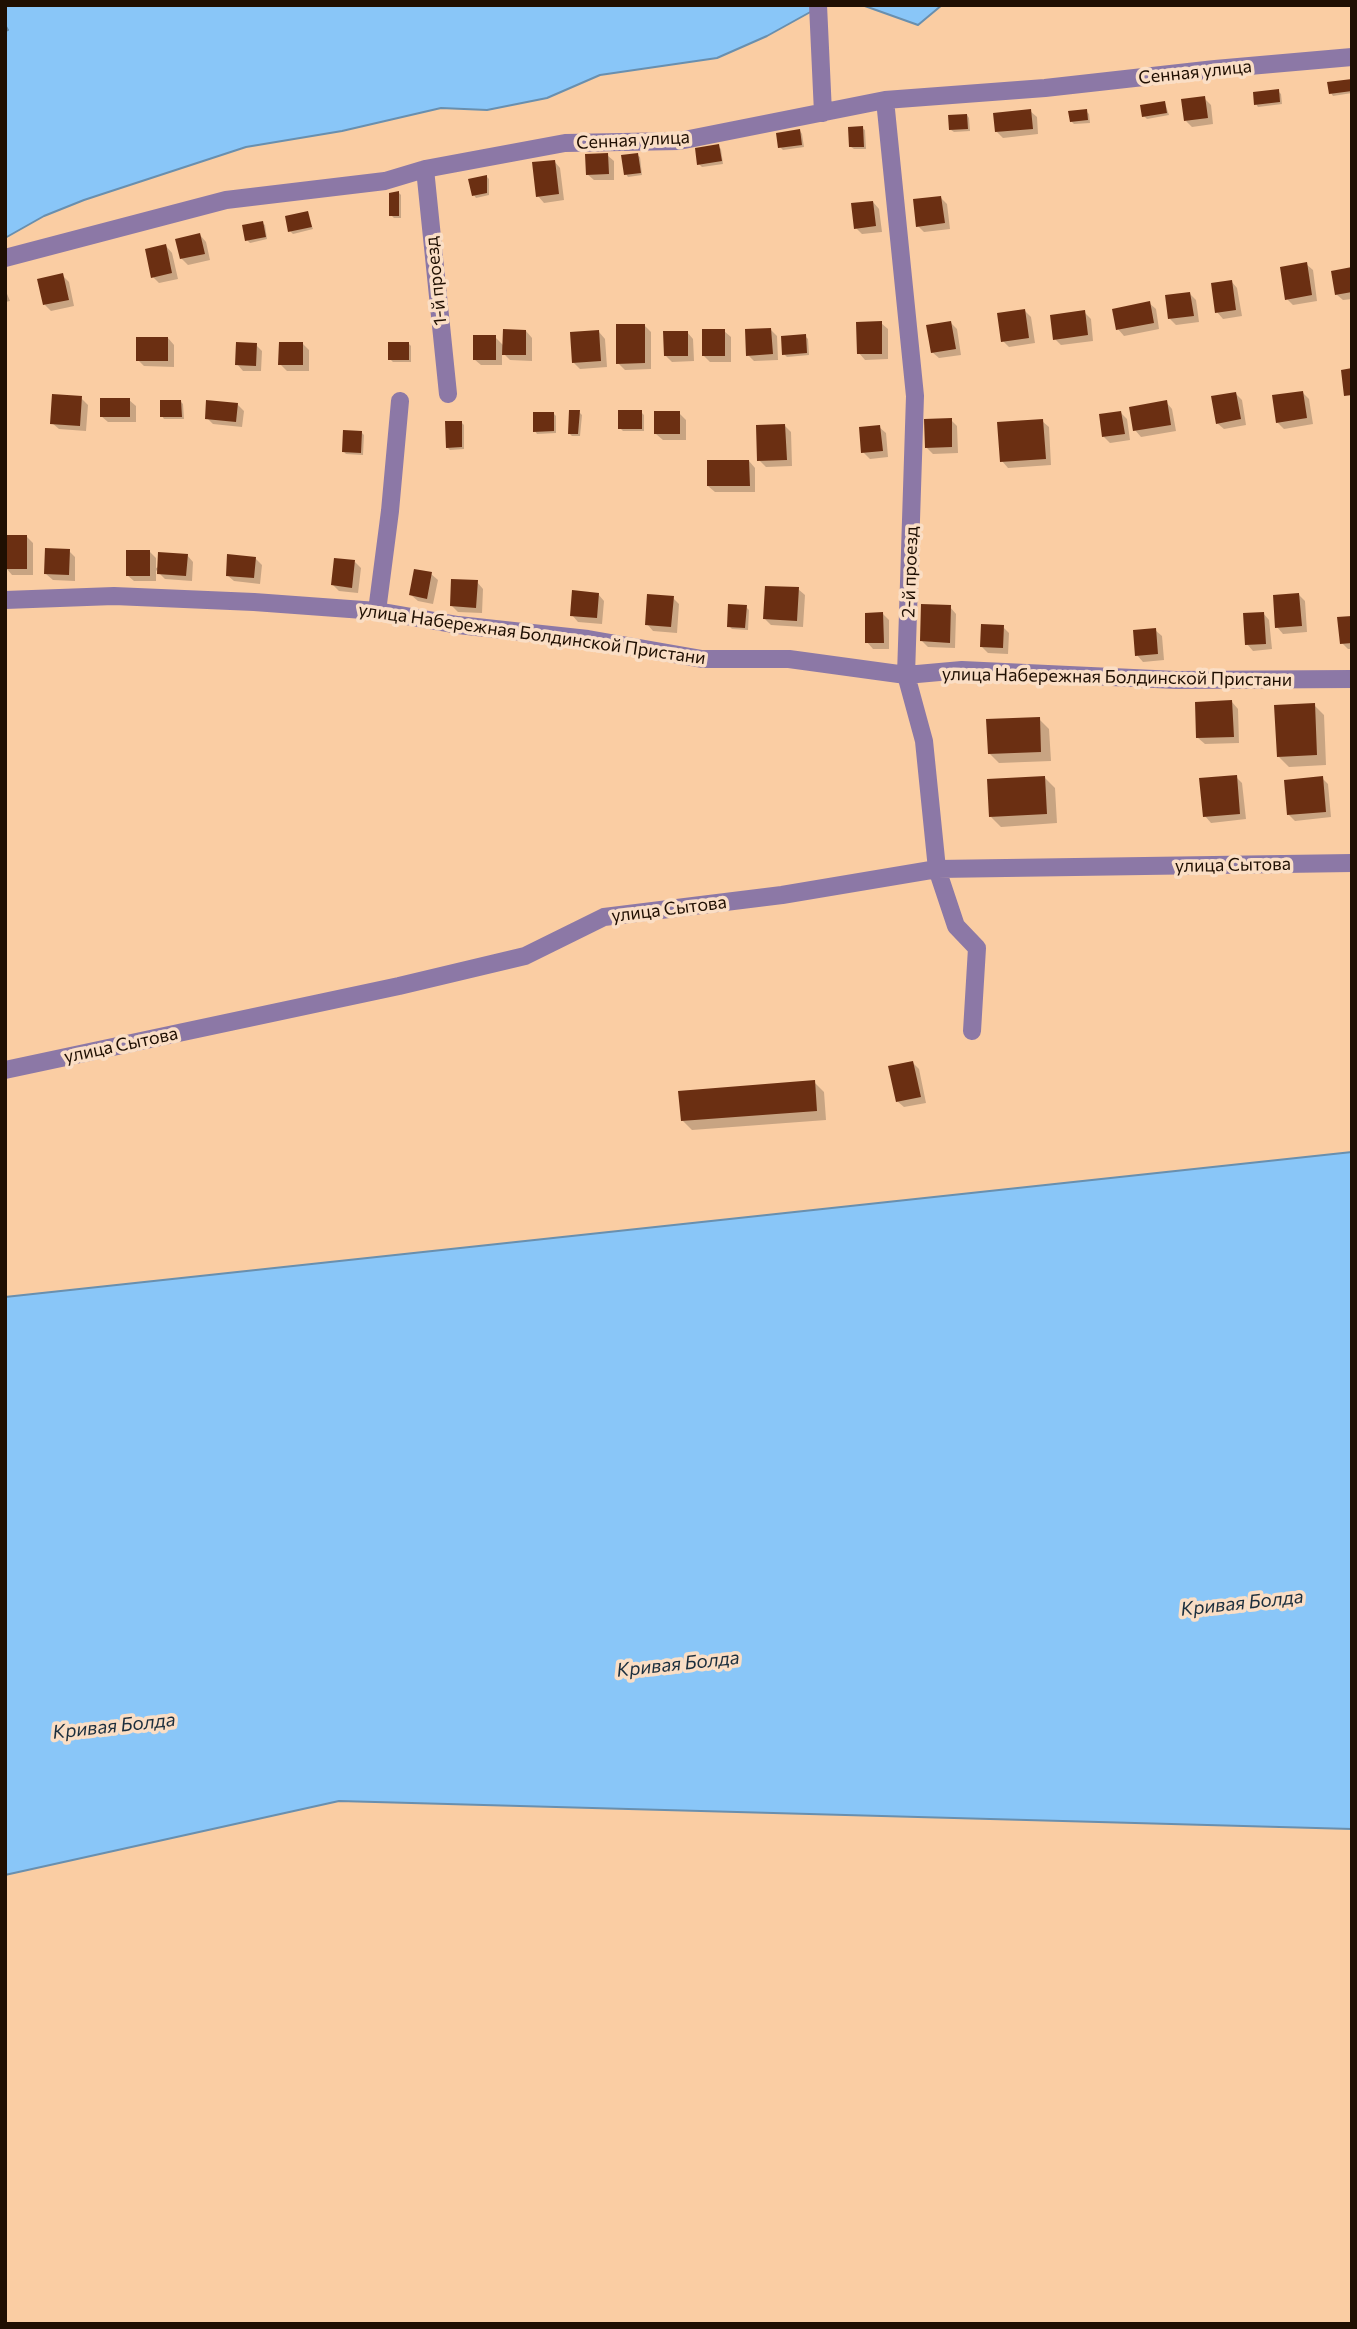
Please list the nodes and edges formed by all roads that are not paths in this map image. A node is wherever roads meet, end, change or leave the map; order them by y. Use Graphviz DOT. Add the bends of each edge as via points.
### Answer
graph roads {
  1 [pos="818,5"];
  2 [pos="1352,57"];
  3 [pos="885,100"];
  4 [pos="823,113"];
  5 [pos="425,169"];
  6 [pos="5,258"];
  7 [pos="448,394"];
  8 [pos="401,401"];
  9 [pos="5,600"];
  10 [pos="377,611"];
  11 [pos="906,675"];
  12 [pos="1352,680"];
  13 [pos="1352,863"];
  14 [pos="937,869"];
  15 [pos="972,1031"];
  16 [pos="5,1070"];
  1 -- 4 [label="street"];
  2 -- 3 [label="street, Сенная улица"];
  3 -- 4 [label="street, Сенная улица"];
  3 -- 11 [label="street, 2-й проезд" via="915,396"];
  4 -- 5 [label="street, Сенная улица" via="679,141 565,143"];
  5 -- 6 [label="street, Сенная улица" via="385,181 226,200"];
  5 -- 7 [label="street, 1-й проезд"];
  8 -- 10 [label="street"];
  9 -- 10 [label="street, улица Набережная Болдинской Пристани" via="114,596"];
  10 -- 11 [label="street, улица Набережная Болдинской Пристани" via="702,659 789,659"];
  11 -- 12 [label="street, улица Набережная Болдинской Пристани" via="962,670 1177,680"];
  11 -- 14 [label="street, 2-й проезд" via="924,741"];
  13 -- 14 [label="street, улица Сытова"];
  14 -- 15 [label="street, 2-й проезд" via="956,926 977,947"];
  14 -- 16 [label="street, улица Сытова" via="782,895 604,917 525,956"];
}
